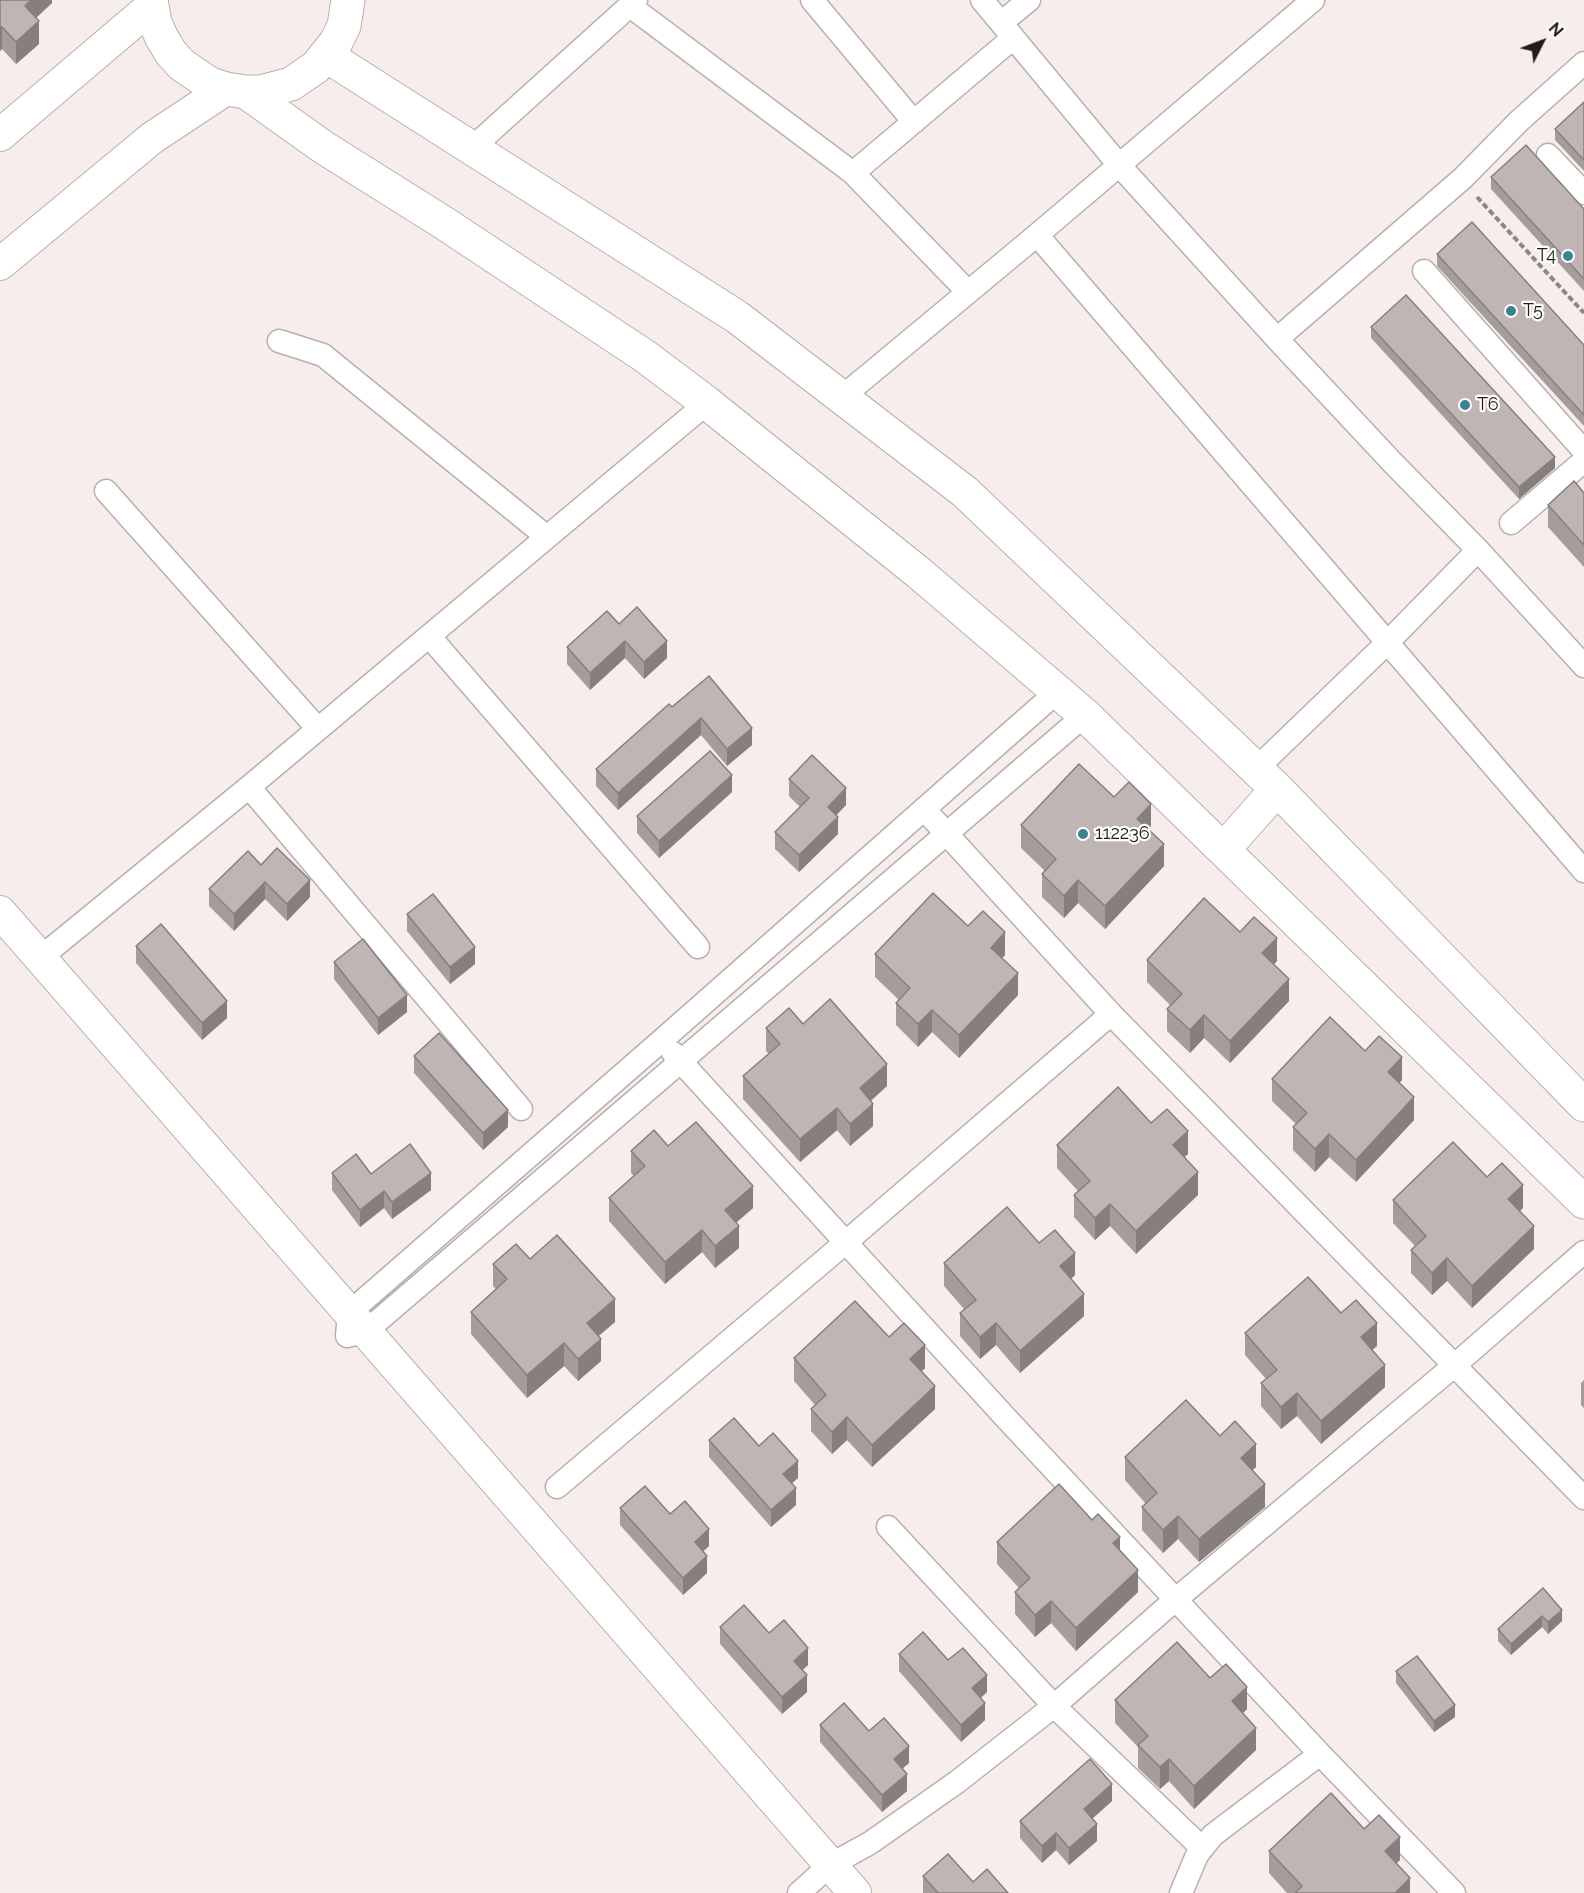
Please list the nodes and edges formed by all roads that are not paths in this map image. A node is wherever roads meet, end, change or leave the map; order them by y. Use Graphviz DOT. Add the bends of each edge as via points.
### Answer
graph roads {
  1 [pos="348,0"];
  2 [pos="812,0"];
  3 [pos="982,0"];
  4 [pos="1029,0"];
  5 [pos="1313,0"];
  6 [pos="152,3"];
  7 [pos="633,3"];
  8 [pos="1007,30"];
  9 [pos="327,56"];
  10 [pos="1584,63"];
  11 [pos="236,91"];
  12 [pos="914,122"];
  13 [pos="0,135"];
  14 [pos="472,148"];
  15 [pos="1548,154"];
  16 [pos="1119,165"];
  17 [pos="853,173"];
  18 [pos="1584,193"];
  19 [pos="1037,235"];
  20 [pos="0,264"];
  21 [pos="1424,271"];
  22 [pos="968,292"];
  23 [pos="1277,339"];
  24 [pos="279,341"];
  25 [pos="842,397"];
  26 [pos="707,403"];
  27 [pos="1584,451"];
  28 [pos="1584,461"];
  29 [pos="106,491"];
  30 [pos="1511,523"];
  31 [pos="547,537"];
  32 [pos="1478,550"];
  33 [pos="429,636"];
  34 [pos="1388,642"];
  35 [pos="1584,666"];
  36 [pos="1058,691"];
  37 [pos="1085,715"];
  38 [pos="318,729"];
  39 [pos="1267,779"];
  40 [pos="249,787"];
  41 [pos="924,809"];
  42 [pos="947,834"];
  43 [pos="1224,849"];
  44 [pos="1584,871"];
  45 [pos="0,912"];
  46 [pos="0,940"];
  47 [pos="698,947"];
  48 [pos="40,958"];
  49 [pos="1111,1014"];
  50 [pos="661,1041"];
  51 [pos="681,1063"];
  52 [pos="1584,1106"];
  53 [pos="522,1109"];
  54 [pos="1584,1202"];
  55 [pos="845,1243"];
  56 [pos="1584,1252"];
  57 [pos="354,1327"];
  58 [pos="1455,1365"];
  59 [pos="557,1487"];
  60 [pos="1584,1498"];
  61 [pos="888,1527"];
  62 [pos="1175,1600"];
  63 [pos="1054,1706"];
  64 [pos="1320,1754"];
  65 [pos="1202,1848"];
  66 [pos="820,1882"];
  67 [pos="855,1893"];
  68 [pos="1181,1893"];
  69 [pos="1454,1893"];
  1 -- 9 [label="main road" via="344,26"];
  2 -- 12 [label="street"];
  3 -- 8 [label="street"];
  4 -- 8 [label="street"];
  5 -- 16 [label="street"];
  6 -- 11 [label="main road" via="155,23 171,53 196,76"];
  6 -- 13 [label="street"];
  7 -- 14 [label="street"];
  7 -- 17 [label="street"];
  8 -- 12 [label="street"];
  8 -- 16 [label="street"];
  9 -- 11 [label="main road" via="291,84 261,92"];
  9 -- 14 [label="main road"];
  10 -- 23 [label="street" via="1463,178"];
  11 -- 20 [label="street" via="152,138"];
  11 -- 26 [label="main road" via="453,229 646,357"];
  12 -- 17 [label="street"];
  14 -- 25 [label="main road" via="737,317"];
  15 -- 18 [label="street"];
  16 -- 19 [label="street"];
  16 -- 23 [label="street"];
  17 -- 22 [label="street"];
  19 -- 22 [label="street"];
  19 -- 34 [label="street"];
  21 -- 27 [label="street"];
  22 -- 25 [label="street"];
  23 -- 32 [label="street"];
  24 -- 31 [label="street" via="323,355"];
  25 -- 39 [label="main road" via="965,492"];
  26 -- 31 [label="street"];
  26 -- 36 [label="main road" via="919,573"];
  28 -- 30 [label="street"];
  29 -- 38 [label="street"];
  31 -- 33 [label="street"];
  32 -- 34 [label="street"];
  32 -- 35 [label="street"];
  33 -- 38 [label="street"];
  33 -- 47 [label="street"];
  34 -- 39 [label="street"];
  34 -- 44 [label="street"];
  36 -- 37 [label="main road"];
  36 -- 41 [label="street"];
  37 -- 42 [label="street"];
  37 -- 43 [label="main road"];
  38 -- 40 [label="street"];
  39 -- 43 [label="main road"];
  39 -- 52 [label="main road"];
  40 -- 48 [label="street"];
  40 -- 53 [label="street"];
  41 -- 42 [label="street"];
  41 -- 50 [label="street"];
  42 -- 49 [label="street"];
  42 -- 51 [label="street"];
  43 -- 54 [label="main road"];
  45 -- 48 [label="street"];
  46 -- 57 [label="street"];
  48 -- 57 [label="street"];
  49 -- 55 [label="street"];
  49 -- 58 [label="street"];
  50 -- 51 [label="street"];
  50 -- 57 [label="street"];
  51 -- 55 [label="street"];
  51 -- 57 [label="street"];
  55 -- 59 [label="street"];
  55 -- 62 [label="street"];
  56 -- 58 [label="street"];
  57 -- 66 [label="street"];
  58 -- 60 [label="street"];
  58 -- 62 [label="street"];
  61 -- 63 [label="street"];
  62 -- 63 [label="street"];
  62 -- 64 [label="street"];
  63 -- 65 [label="street"];
  63 -- 66 [label="street"];
  64 -- 65 [label="street" via="1213,1835"];
  64 -- 69 [label="street"];
  65 -- 68 [label="street"];
  66 -- 67 [label="street"];
}
